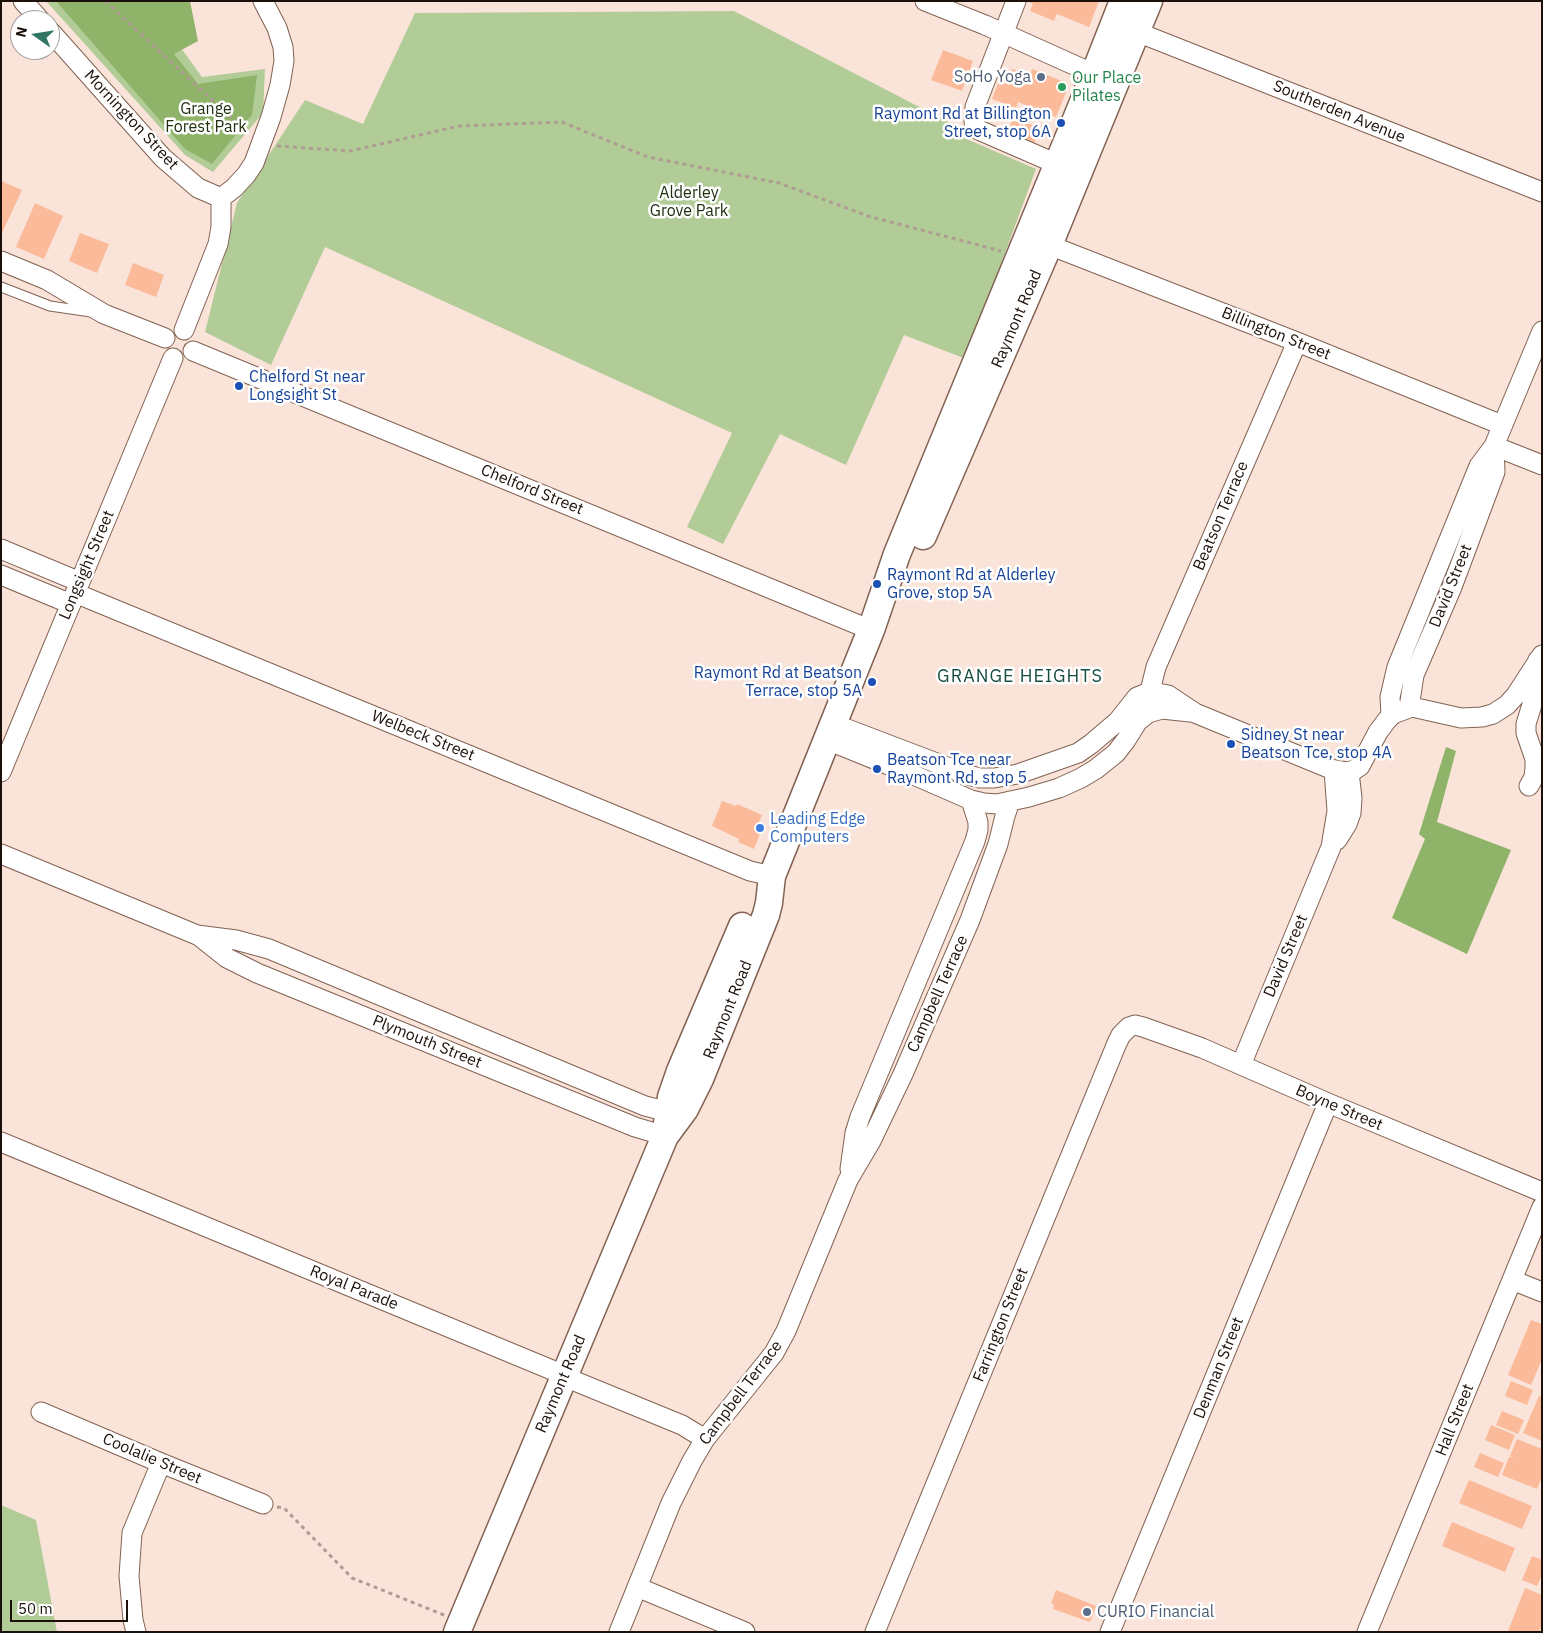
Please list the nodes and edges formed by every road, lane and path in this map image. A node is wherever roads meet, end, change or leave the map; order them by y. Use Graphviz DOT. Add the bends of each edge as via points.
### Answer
graph roads {
  1 [pos="105,1"];
  2 [pos="263,1"];
  3 [pos="925,1"];
  4 [pos="1016,1"];
  5 [pos="1123,1"];
  6 [pos="1149,1"];
  7 [pos="1137,32"];
  8 [pos="1003,34"];
  9 [pos="60,42"];
  10 [pos="1094,74"];
  11 [pos="261,145"];
  12 [pos="1057,164"];
  13 [pos="1542,192"];
  14 [pos="221,198"];
  15 [pos="1038,241"];
  16 [pos="1005,252"];
  17 [pos="1,261"];
  18 [pos="1,287"];
  19 [pos="104,314"];
  20 [pos="184,330"];
  21 [pos="1542,331"];
  22 [pos="165,338"];
  23 [pos="1297,342"];
  24 [pos="193,350"];
  25 [pos="172,358"];
  26 [pos="1502,425"];
  27 [pos="1494,446"];
  28 [pos="1542,465"];
  29 [pos="1,549"];
  30 [pos="1,575"];
  31 [pos="75,593"];
  32 [pos="871,630"];
  33 [pos="1540,658"];
  34 [pos="1151,702"];
  35 [pos="1409,708"];
  36 [pos="1391,715"];
  37 [pos="830,732"];
  38 [pos="924,758"];
  39 [pos="1342,771"];
  40 [pos="1,772"];
  41 [pos="916,776"];
  42 [pos="1529,786"];
  43 [pos="971,800"];
  44 [pos="1010,801"];
  45 [pos="974,844"];
  46 [pos="997,848"];
  47 [pos="1,854"];
  48 [pos="772,876"];
  49 [pos="197,935"];
  50 [pos="1135,1025"];
  51 [pos="1241,1065"];
  52 [pos="1328,1104"];
  53 [pos="669,1108"];
  54 [pos="665,1136"];
  55 [pos="1,1142"];
  56 [pos="848,1180"];
  57 [pos="1542,1192"];
  58 [pos="1542,1208"];
  59 [pos="1512,1280"];
  60 [pos="1542,1292"];
  61 [pos="564,1375"];
  62 [pos="41,1412"];
  63 [pos="704,1439"];
  64 [pos="161,1463"];
  65 [pos="263,1504"];
  66 [pos="637,1587"];
  67 [pos="459,1627"];
  68 [pos="136,1632"];
  69 [pos="619,1632"];
  70 [pos="745,1632"];
  71 [pos="875,1632"];
  72 [pos="1110,1632"];
  73 [pos="1367,1632"];
  1 -- 11 [label="path"];
  2 -- 11 [label="street" via="279,34 284,61 275,106"];
  3 -- 8 [label="street"];
  4 -- 8 [label="street"];
  5 -- 10 [label="main road, Raymont Road"];
  6 -- 7 [label="main road, Raymont Road"];
  7 -- 13 [label="street, Southerden Avenue"];
  7 -- 15 [label="main road, Raymont Road"];
  8 -- 10 [label="street"];
  8 -- 12 [label="street" via="974,110 974,122 977,129"];
  9 -- 14 [label="street, Mornington Street" via="163,158 198,188"];
  10 -- 12 [label="main road, Raymont Road"];
  11 -- 14 [label="street" via="246,176"];
  11 -- 16 [label="path" via="350,151 459,126 562,122 648,157 779,183 868,216"];
  12 -- 15 [label="main road, Raymont Road"];
  14 -- 20 [label="street" via="218,244"];
  15 -- 23 [label="street, Billington Street"];
  15 -- 32 [label="main road, Raymont Road" via="897,554"];
  17 -- 19 [label="street" via="47,280"];
  18 -- 19 [label="lane" via="50,306"];
  19 -- 22 [label="street"];
  20 -- 22 [label="street" via="175,330"];
  20 -- 24 [label="street" via="194,341"];
  21 -- 26 [label="street, David Street"];
  22 -- 25 [label="street" via="164,348"];
  23 -- 26 [label="street, Billington Street"];
  23 -- 34 [label="street, Beatson Terrace" via="1156,667"];
  24 -- 25 [label="street" via="182,360"];
  24 -- 32 [label="street, Chelford Street"];
  25 -- 31 [label="street, Longsight Street"];
  26 -- 27 [label="street, David Street"];
  27 -- 28 [label="street"];
  27 -- 35 [label="street, David Street" via="1495,472 1452,587 1414,675"];
  27 -- 36 [label="street, David Street" via="1479,466 1397,667 1390,696"];
  29 -- 31 [label="street, Welbeck Street"];
  30 -- 31 [label="street, Welbeck Street"];
  31 -- 40 [label="street, Longsight Street"];
  31 -- 48 [label="street, Welbeck Street" via="750,871"];
  32 -- 37 [label="main road, Raymont Road"];
  33 -- 35 [label="street" via="1516,695 1492,714 1461,718"];
  33 -- 42 [label="street" via="1538,685 1526,724 1535,763 1534,777"];
  34 -- 38 [label="street" via="1141,694 1118,721 1083,750 1018,774 980,778"];
  34 -- 39 [label="street" via="1166,709 1195,713"];
  34 -- 44 [label="street" via="1116,753 1096,769 1059,788"];
  35 -- 36 [label="street"];
  36 -- 39 [label="street" via="1363,762 1357,768"];
  37 -- 38 [label="street"];
  37 -- 41 [label="street"];
  37 -- 48 [label="main road, Raymont Road"];
  38 -- 41 [label="street"];
  39 -- 51 [label="street, David Street" via="1352,798 1349,819 1331,846"];
  41 -- 43 [label="street"];
  43 -- 44 [label="street" via="990,804"];
  43 -- 45 [label="street, Campbell Terrace" via="978,825"];
  44 -- 46 [label="street, Campbell Terrace"];
  45 -- 46 [label="street"];
  45 -- 56 [label="street, Campbell Terrace" via="860,1117"];
  46 -- 56 [label="street, Campbell Terrace" via="903,1074"];
  47 -- 49 [label="street, Plymouth Street"];
  48 -- 53 [label="main road, Raymont Road" via="749,910 680,1071"];
  48 -- 54 [label="main road, Raymont Road" via="766,915 700,1079 685,1109"];
  49 -- 53 [label="street, Plymouth Street" via="262,946 645,1106"];
  49 -- 54 [label="street, Plymouth Street" via="227,958 257,973 635,1127"];
  50 -- 51 [label="street, Boyne Street"];
  50 -- 71 [label="street, Farrington Street" via="1124,1032 1117,1043"];
  51 -- 52 [label="street, Boyne Street"];
  52 -- 57 [label="street, Boyne Street"];
  52 -- 72 [label="street, Denman Street"];
  53 -- 54 [label="main road, Raymont Road"];
  54 -- 61 [label="main road, Raymont Road"];
  55 -- 61 [label="street, Royal Parade"];
  56 -- 63 [label="street, Campbell Terrace" via="782,1338 767,1362"];
  58 -- 59 [label="street, Hall Street"];
  59 -- 60 [label="street"];
  59 -- 73 [label="street, Hall Street"];
  61 -- 63 [label="street, Royal Parade" via="682,1425"];
  61 -- 67 [label="main road, Raymont Road"];
  62 -- 64 [label="street, Coolalie Street"];
  63 -- 66 [label="street, Campbell Terrace" via="671,1503"];
  64 -- 65 [label="street, Coolalie Street"];
  64 -- 68 [label="street" via="132,1533 128,1576"];
  65 -- 67 [label="path" via="284,1508 352,1578"];
  66 -- 69 [label="street, Campbell Terrace"];
  66 -- 70 [label="street"];
}
